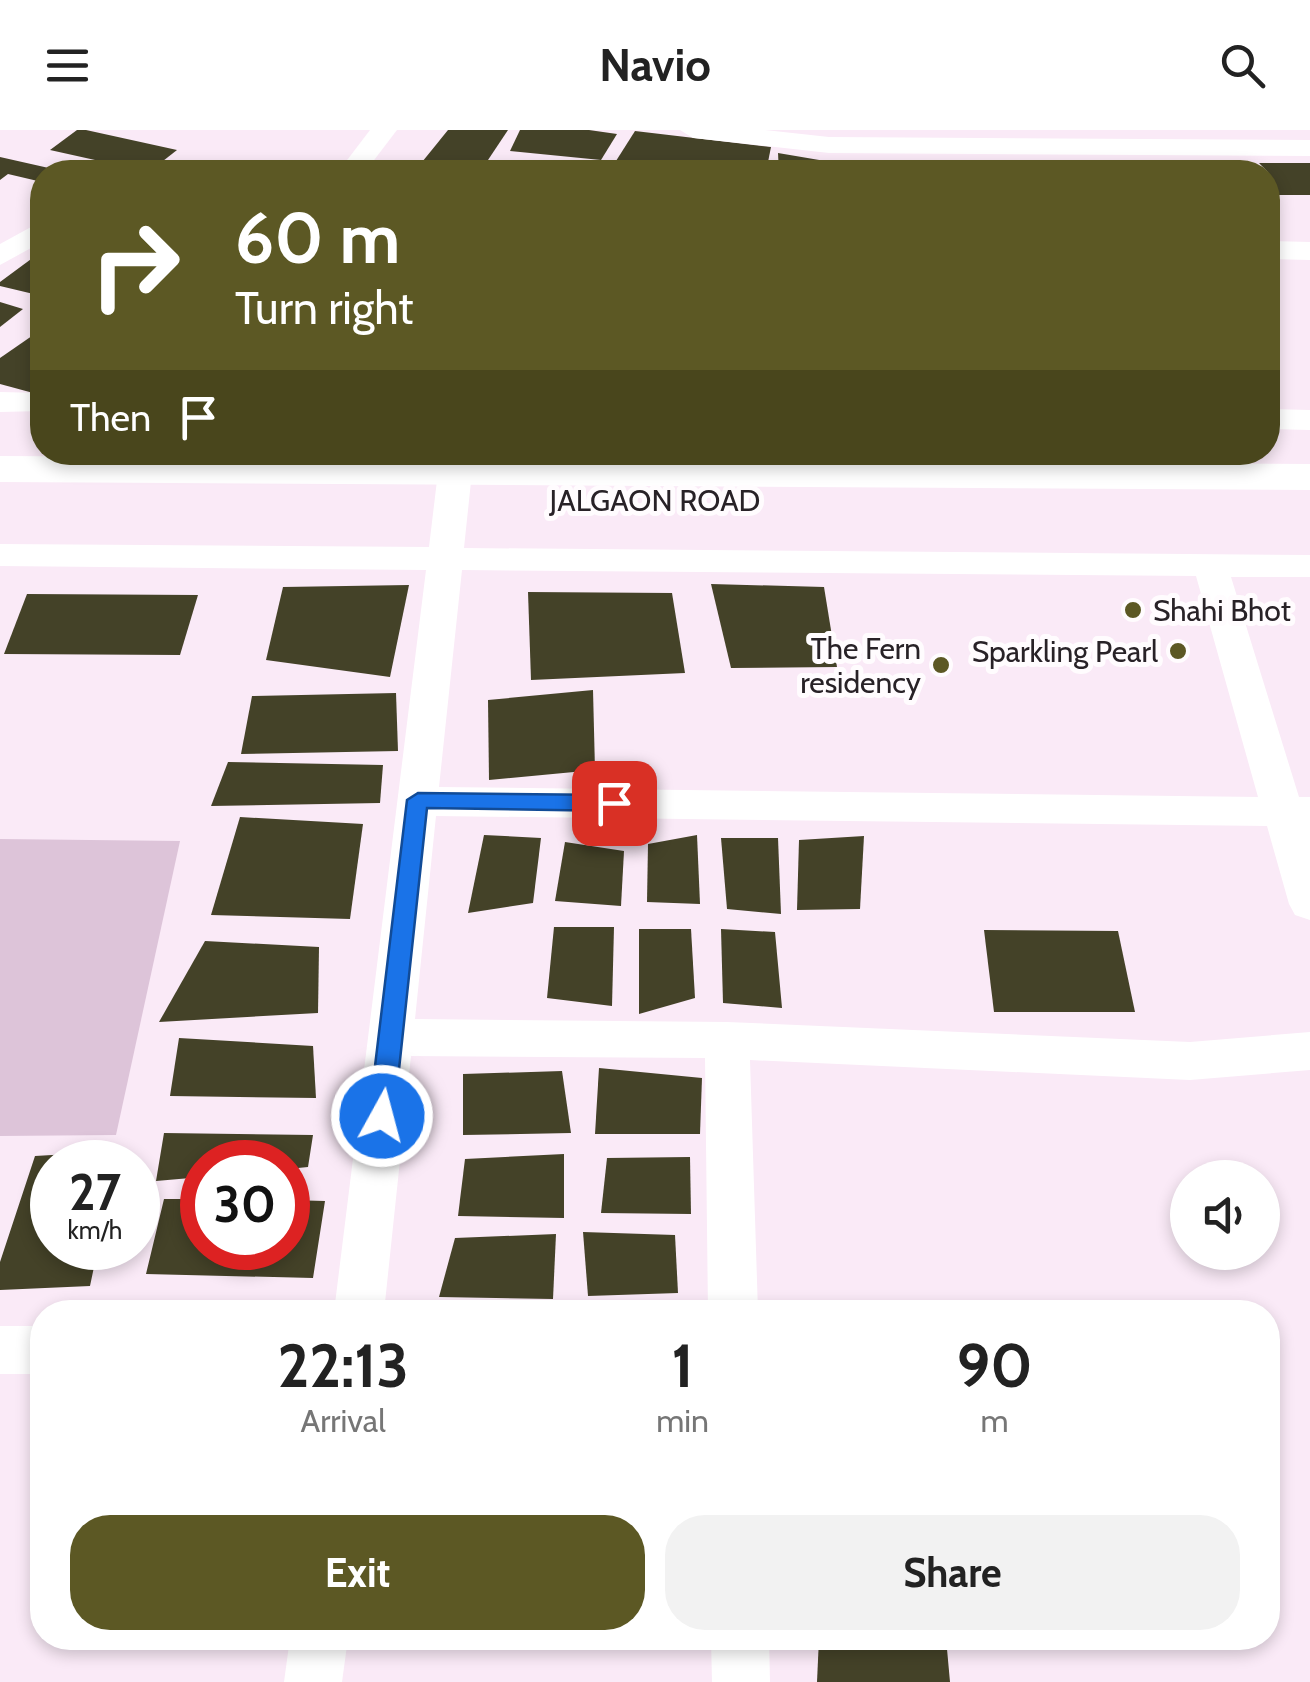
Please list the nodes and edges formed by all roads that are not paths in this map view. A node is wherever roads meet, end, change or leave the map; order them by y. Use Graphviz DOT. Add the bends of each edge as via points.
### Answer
graph roads {
  1 [pos="384,130"];
  2 [pos="413,130"];
  3 [pos="693,130"];
  4 [pos="831,137"];
  5 [pos="1152,145"];
  6 [pos="1310,148"];
  7 [pos="360,160"];
  8 [pos="389,160"];
  9 [pos="851,160"];
  10 [pos="1157,160"];
  11 [pos="30,237"];
  12 [pos="1280,250"];
  13 [pos="1310,250"];
  14 [pos="0,256"];
  15 [pos="0,402"];
  16 [pos="30,402"];
  17 [pos="1280,420"];
  18 [pos="1310,420"];
  19 [pos="70,465"];
  20 [pos="192,465"];
  21 [pos="0,469"];
  22 [pos="1310,477"];
  23 [pos="454,485"];
  24 [pos="0,496"];
  25 [pos="1310,504"];
  26 [pos="0,555"];
  27 [pos="445,558"];
  28 [pos="1210,565"];
  29 [pos="1310,566"];
  30 [pos="418,800"];
  31 [pos="1296,812"];
  32 [pos="1310,904"];
  33 [pos="391,1036"];
  34 [pos="727,1040"];
  35 [pos="1310,1051"];
  36 [pos="360,1300"];
  37 [pos="733,1300"];
  38 [pos="0,1350"];
  39 [pos="30,1350"];
  40 [pos="317,1650"];
  41 [pos="740,1650"];
  42 [pos="313,1682"];
  43 [pos="741,1682"];
  1 -- 7 [label="street"];
  2 -- 8 [label="street"];
  3 -- 4 [label="street"];
  4 -- 5 [label="street"];
  4 -- 9 [label="street"];
  5 -- 6 [label="street"];
  5 -- 10 [label="street"];
  11 -- 14 [label="street"];
  12 -- 13 [label="street"];
  15 -- 16 [label="street"];
  17 -- 18 [label="street"];
  19 -- 21 [label="highway, JALGAON ROAD"];
  20 -- 23 [label="highway, JALGAON ROAD"];
  22 -- 23 [label="highway, JALGAON ROAD"];
  23 -- 24 [label="highway, JALGAON ROAD"];
  23 -- 25 [label="highway, JALGAON ROAD"];
  23 -- 27 [label="street"];
  26 -- 27 [label="street"];
  27 -- 28 [label="street"];
  27 -- 30 [label="street"];
  28 -- 29 [label="street"];
  28 -- 31 [label="street"];
  30 -- 31 [label="street"];
  30 -- 33 [label="street"];
  31 -- 32 [label="street"];
  33 -- 34 [label="street"];
  33 -- 36 [label="street"];
  34 -- 35 [label="street" via="1190,1060"];
  34 -- 37 [label="street"];
  38 -- 39 [label="street"];
  40 -- 42 [label="street"];
  41 -- 43 [label="street"];
}
